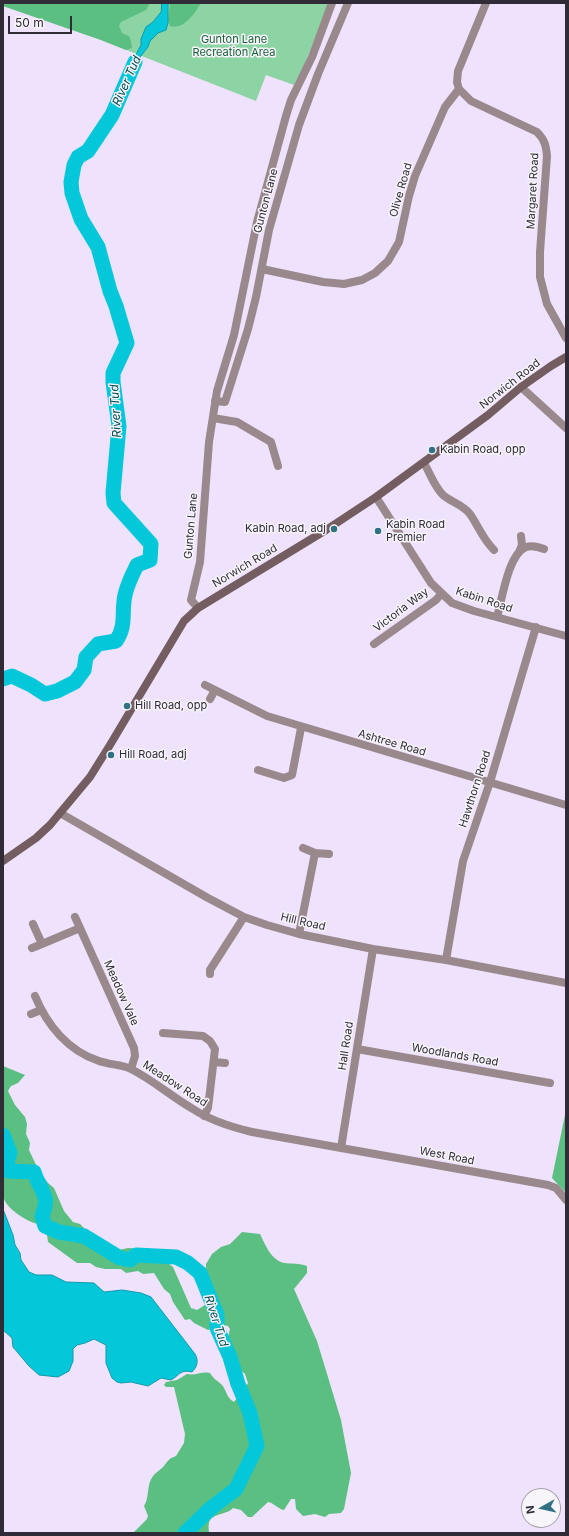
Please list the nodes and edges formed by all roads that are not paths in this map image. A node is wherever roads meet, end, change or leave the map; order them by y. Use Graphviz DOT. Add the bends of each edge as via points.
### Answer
graph roads {
  1 [pos="332,3"];
  2 [pos="348,3"];
  3 [pos="486,3"];
  4 [pos="459,89"];
  5 [pos="262,269"];
  6 [pos="566,338"];
  7 [pos="566,357"];
  8 [pos="521,387"];
  9 [pos="215,401"];
  10 [pos="213,418"];
  11 [pos="566,428"];
  12 [pos="424,463"];
  13 [pos="278,466"];
  14 [pos="376,497"];
  15 [pos="521,536"];
  16 [pos="544,549"];
  17 [pos="494,550"];
  18 [pos="518,553"];
  19 [pos="441,594"];
  20 [pos="198,608"];
  21 [pos="497,617"];
  22 [pos="536,628"];
  23 [pos="566,636"];
  24 [pos="374,644"];
  25 [pos="205,685"];
  26 [pos="215,690"];
  27 [pos="210,699"];
  28 [pos="301,728"];
  29 [pos="258,770"];
  30 [pos="490,782"];
  31 [pos="566,805"];
  32 [pos="60,813"];
  33 [pos="303,848"];
  34 [pos="315,853"];
  35 [pos="329,854"];
  36 [pos="3,861"];
  37 [pos="75,917"];
  38 [pos="244,917"];
  39 [pos="33,924"];
  40 [pos="80,928"];
  41 [pos="299,934"];
  42 [pos="42,944"];
  43 [pos="32,948"];
  44 [pos="373,949"];
  45 [pos="446,960"];
  46 [pos="210,974"];
  47 [pos="566,983"];
  48 [pos="35,996"];
  49 [pos="41,1010"];
  50 [pos="31,1014"];
  51 [pos="163,1033"];
  52 [pos="357,1049"];
  53 [pos="214,1062"];
  54 [pos="226,1063"];
  55 [pos="131,1069"];
  56 [pos="550,1083"];
  57 [pos="204,1116"];
  58 [pos="341,1148"];
  59 [pos="566,1200"];
  1 -- 9 [label="street, Gunton Lane" via="286,116 257,222 234,335"];
  2 -- 5 [label="street, Gunton Lane" via="299,125 269,230"];
  3 -- 4 [label="street" via="458,71"];
  4 -- 5 [label="street, Olive Road" via="445,107 415,176 399,242 388,261 375,273 362,280 344,284"];
  4 -- 6 [label="street, Margaret Road" via="471,101 537,132 546,143 540,277 547,304"];
  5 -- 9 [label="street, Gunton Lane" via="250,323 230,389 225,402"];
  7 -- 8 [label="street, Norwich Road"];
  8 -- 11 [label="street"];
  8 -- 12 [label="street, Norwich Road"];
  9 -- 10 [label="street, Gunton Lane"];
  10 -- 13 [label="street" via="237,422 271,442"];
  10 -- 20 [label="street, Gunton Lane" via="200,562 191,600"];
  12 -- 14 [label="street, Norwich Road"];
  12 -- 17 [label="street" via="443,495 471,515 486,542"];
  14 -- 19 [label="street, Kabin Road" via="431,583"];
  14 -- 20 [label="street, Norwich Road"];
  15 -- 18 [label="street" via="522,545"];
  16 -- 18 [label="street" via="530,546"];
  18 -- 21 [label="street" via="509,572"];
  19 -- 21 [label="street, Kabin Road" via="452,603"];
  19 -- 24 [label="street, Victoria Way"];
  20 -- 32 [label="street, Norwich Road" via="184,621 90,777"];
  21 -- 22 [label="street, Kabin Road"];
  22 -- 23 [label="street, Kabin Road"];
  22 -- 30 [label="street, Hawthorn Road"];
  25 -- 26 [label="street, Ashtree Road"];
  26 -- 27 [label="street"];
  26 -- 28 [label="street, Ashtree Road" via="267,716"];
  28 -- 29 [label="street" via="292,775 284,778"];
  28 -- 30 [label="street, Ashtree Road"];
  30 -- 31 [label="street, Ashtree Road"];
  30 -- 45 [label="street, Hawthorn Road" via="463,861"];
  32 -- 36 [label="street, Norwich Road" via="36,838"];
  32 -- 38 [label="street, Hill Road"];
  33 -- 34 [label="street"];
  34 -- 35 [label="street"];
  34 -- 41 [label="street"];
  37 -- 40 [label="street, Meadow Vale"];
  38 -- 41 [label="street, Hill Road"];
  38 -- 46 [label="street" via="210,970"];
  39 -- 42 [label="street"];
  40 -- 42 [label="street"];
  40 -- 55 [label="street, Meadow Vale" via="134,1048"];
  41 -- 44 [label="street, Hill Road"];
  42 -- 43 [label="street"];
  44 -- 45 [label="street, Hill Road"];
  44 -- 52 [label="street, Hall Road"];
  45 -- 47 [label="street, Hill Road"];
  48 -- 49 [label="street, Meadow Road"];
  49 -- 50 [label="street"];
  49 -- 55 [label="street, Meadow Road" via="58,1035 80,1052 100,1062 120,1064"];
  51 -- 53 [label="street" via="203,1036 215,1049"];
  52 -- 56 [label="street, Woodlands Road"];
  52 -- 58 [label="street, Hall Road"];
  53 -- 54 [label="street"];
  53 -- 57 [label="street" via="208,1108"];
  55 -- 57 [label="street, Meadow Road"];
  57 -- 58 [label="street, Meadow Road" via="252,1132"];
  58 -- 59 [label="street, West Road" via="548,1185 556,1188"];
}
